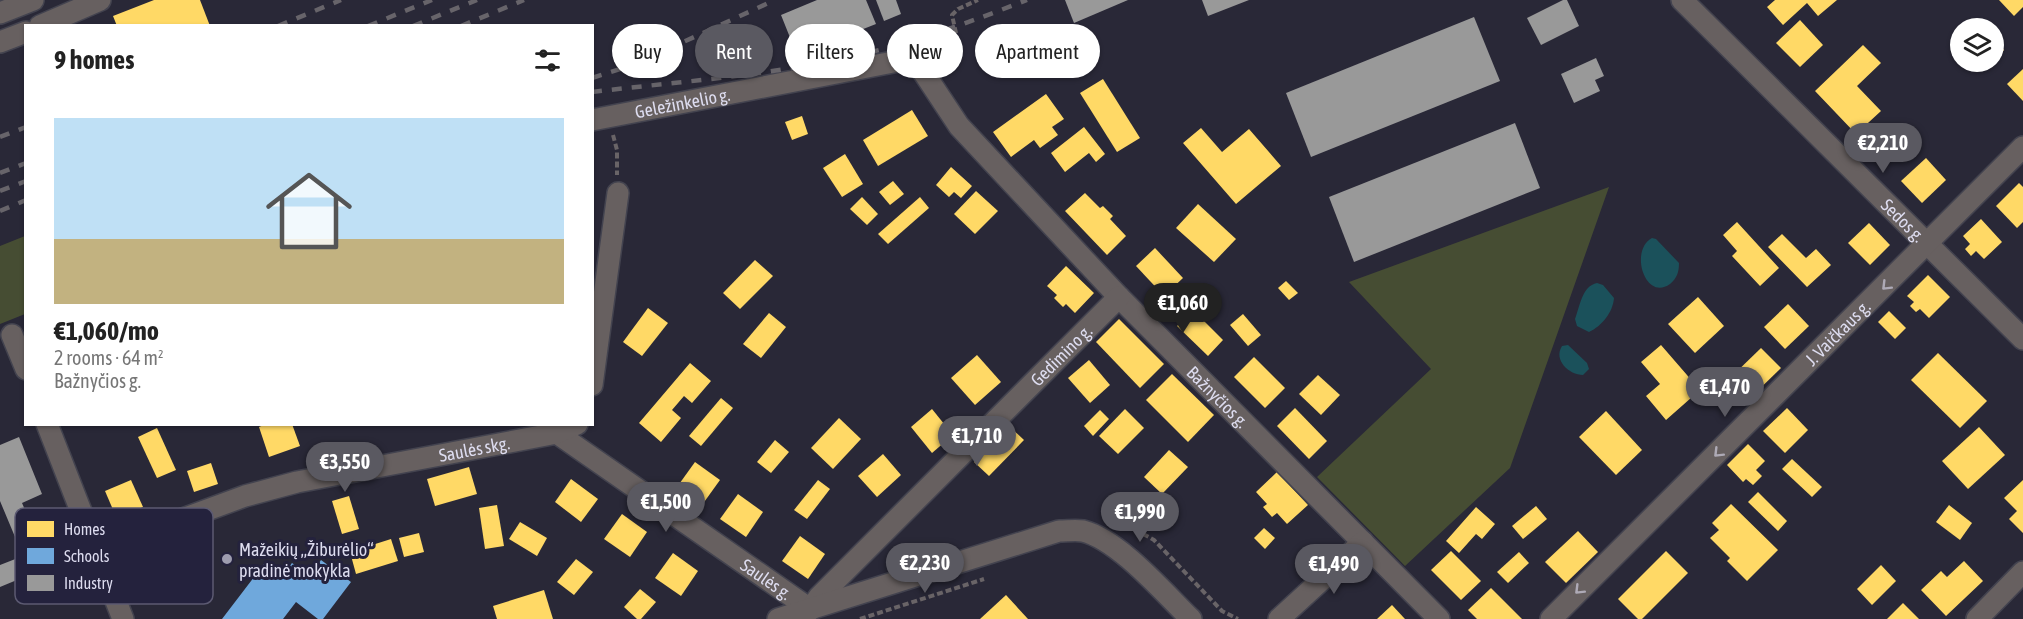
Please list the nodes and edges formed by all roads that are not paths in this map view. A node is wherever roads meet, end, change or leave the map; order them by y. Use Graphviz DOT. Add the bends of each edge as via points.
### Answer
graph roads {
  1 [pos="33,0"];
  2 [pos="100,0"];
  3 [pos="1682,0"];
  4 [pos="0,13"];
  5 [pos="45,24"];
  6 [pos="24,33"];
  7 [pos="0,42"];
  8 [pos="887,63"];
  9 [pos="927,78"];
  10 [pos="594,120"];
  11 [pos="2023,147"];
  12 [pos="618,193"];
  13 [pos="1927,244"];
  14 [pos="1119,297"];
  15 [pos="12,334"];
  16 [pos="2023,339"];
  17 [pos="24,364"];
  18 [pos="594,370"];
  19 [pos="48,426"];
  20 [pos="567,426"];
  21 [pos="551,429"];
  22 [pos="79,508"];
  23 [pos="212,508"];
  24 [pos="1363,542"];
  25 [pos="2023,572"];
  26 [pos="117,604"];
  27 [pos="808,614"];
  28 [pos="123,619"];
  29 [pos="778,619"];
  30 [pos="1191,619"];
  31 [pos="1279,619"];
  32 [pos="1439,619"];
  33 [pos="1551,619"];
  34 [pos="1977,619"];
  1 -- 4 [label="street"];
  2 -- 5 [label="street"];
  3 -- 13 [label="street, Sedos g."];
  6 -- 7 [label="street"];
  8 -- 10 [label="street, Geležinkelio g."];
  9 -- 14 [label="street, Bažnyčios g." via="959,126"];
  11 -- 13 [label="street, J. Vaičkaus g."];
  12 -- 18 [label="street"];
  13 -- 16 [label="street, Sedos g."];
  13 -- 33 [label="street, J. Vaičkaus g., one-way"];
  14 -- 24 [label="street, Bažnyčios g."];
  14 -- 27 [label="street, Gedimino g." via="819,597"];
  15 -- 17 [label="street"];
  19 -- 22 [label="street"];
  20 -- 21 [label="street, Saulės skg."];
  21 -- 23 [label="street, Saulės skg." via="297,482"];
  21 -- 27 [label="street, Saulės g."];
  24 -- 31 [label="street"];
  24 -- 32 [label="street, Bažnyčios g."];
  25 -- 34 [label="street"];
  26 -- 28 [label="street"];
  27 -- 29 [label="street"];
  27 -- 30 [label="street" via="1059,531 1082,531 1105,541 1127,558"];
}
